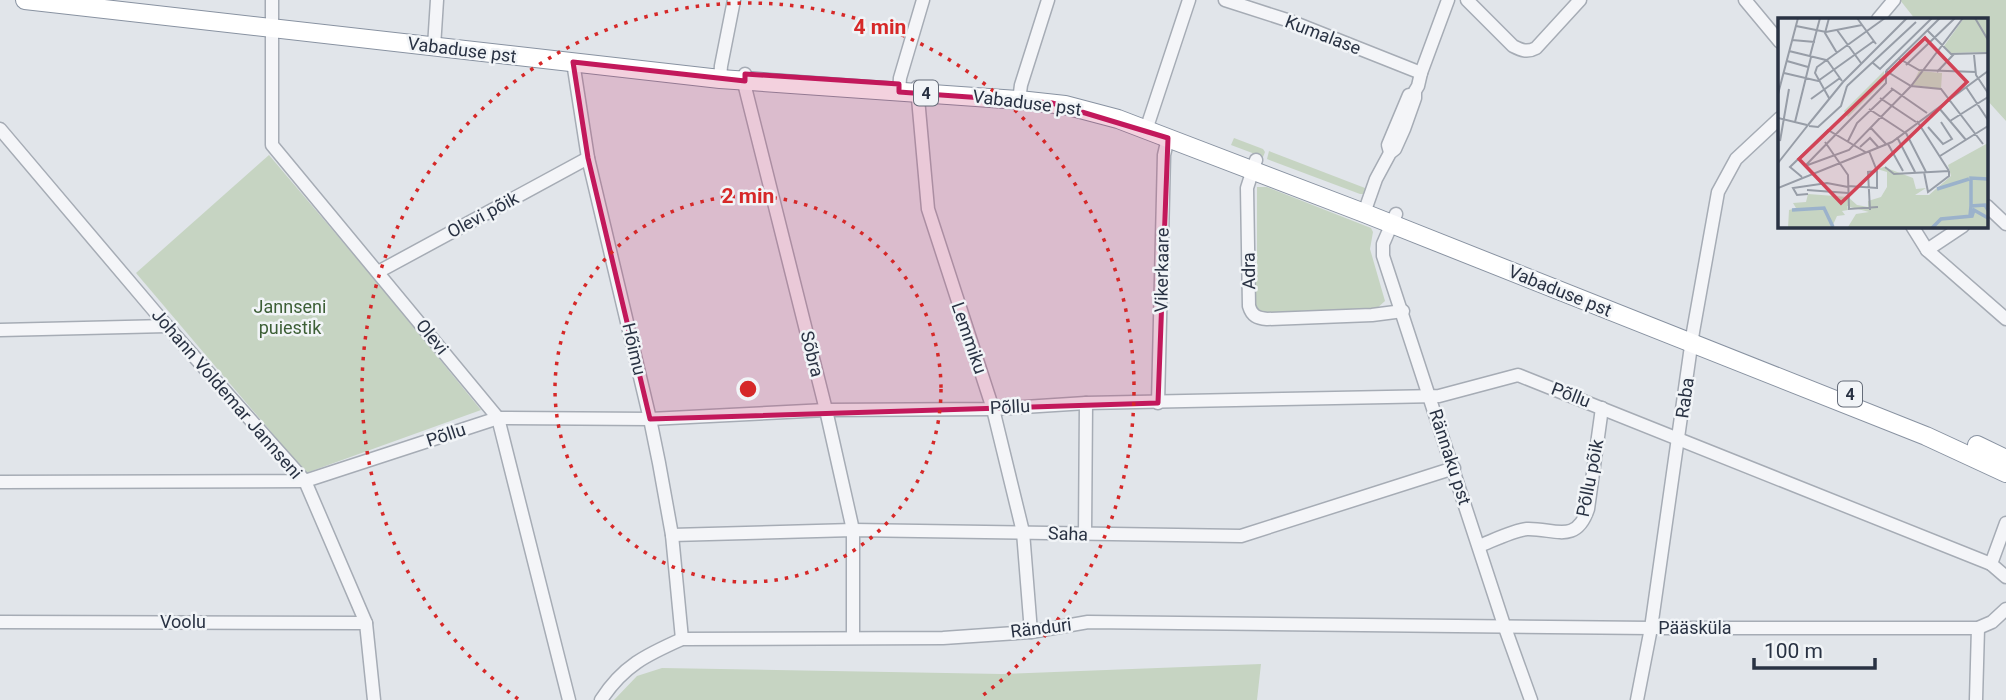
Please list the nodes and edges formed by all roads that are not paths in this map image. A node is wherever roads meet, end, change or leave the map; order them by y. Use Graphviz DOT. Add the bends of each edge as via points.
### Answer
graph roads {
  1 [pos="32,0"];
  2 [pos="96,0"];
  3 [pos="272,0"];
  4 [pos="437,0"];
  5 [pos="734,0"];
  6 [pos="923,0"];
  7 [pos="1048,0"];
  8 [pos="1189,0"];
  9 [pos="1225,0"];
  10 [pos="1467,0"];
  11 [pos="1580,0"];
  12 [pos="1745,0"];
  13 [pos="1894,0"];
  14 [pos="1446,1"];
  15 [pos="1879,18"];
  16 [pos="272,24"];
  17 [pos="1778,40"];
  18 [pos="435,43"];
  19 [pos="573,62"];
  20 [pos="1420,73"];
  21 [pos="720,76"];
  22 [pos="745,78"];
  23 [pos="908,88"];
  24 [pos="1020,96"];
  25 [pos="1778,120"];
  26 [pos="1148,125"];
  27 [pos="0,129"];
  28 [pos="1168,138"];
  29 [pos="588,158"];
  30 [pos="1254,165"];
  31 [pos="1366,208"];
  32 [pos="1988,209"];
  33 [pos="1394,219"];
  34 [pos="2006,224"];
  35 [pos="1913,228"];
  36 [pos="1960,228"];
  37 [pos="1927,250"];
  38 [pos="378,272"];
  39 [pos="1402,311"];
  40 [pos="2006,319"];
  41 [pos="167,326"];
  42 [pos="0,330"];
  43 [pos="1693,337"];
  44 [pos="1430,397"];
  45 [pos="1086,403"];
  46 [pos="1158,403"];
  47 [pos="1602,408"];
  48 [pos="993,409"];
  49 [pos="826,410"];
  50 [pos="498,418"];
  51 [pos="650,419"];
  52 [pos="1679,439"];
  53 [pos="2006,459"];
  54 [pos="1454,468"];
  55 [pos="2006,473"];
  56 [pos="304,481"];
  57 [pos="0,482"];
  58 [pos="2006,523"];
  59 [pos="853,530"];
  60 [pos="1023,532"];
  61 [pos="672,535"];
  62 [pos="1085,535"];
  63 [pos="1479,546"];
  64 [pos="1992,564"];
  65 [pos="2006,577"];
  66 [pos="2006,609"];
  67 [pos="0,622"];
  68 [pos="366,623"];
  69 [pos="1504,625"];
  70 [pos="1651,628"];
  71 [pos="1978,628"];
  72 [pos="1031,632"];
  73 [pos="853,637"];
  74 [pos="682,639"];
  75 [pos="374,700"];
  76 [pos="569,700"];
  77 [pos="601,700"];
  78 [pos="1531,700"];
  79 [pos="1637,700"];
  80 [pos="1976,700"];
  1 -- 16 [label="highway, Vabaduse pst / 4"];
  2 -- 16 [label="highway, Vabaduse pst / 4"];
  3 -- 16 [label="street, Olevi"];
  4 -- 18 [label="street"];
  5 -- 21 [label="street"];
  6 -- 23 [label="street, Lemmiku"];
  7 -- 24 [label="street"];
  8 -- 26 [label="street"];
  9 -- 20 [label="street, Kumalase"];
  10 -- 11 [label="street" via="1522,51 1536,48"];
  12 -- 17 [label="street"];
  13 -- 15 [label="street"];
  14 -- 20 [label="street"];
  16 -- 18 [label="highway, Vabaduse pst / 4"];
  16 -- 38 [label="street, Olevi" via="272,145"];
  18 -- 19 [label="highway, Vabaduse pst / 4"];
  18 -- 21 [label="highway, Vabaduse pst / 4"];
  19 -- 21 [label="highway, Vabaduse pst / 4"];
  19 -- 29 [label="street, Hõimu"];
  20 -- 31 [label="street" via="1418,86 1406,98 1388,145 1390,153"];
  21 -- 22 [label="highway, Vabaduse pst / 4"];
  22 -- 23 [label="highway, Vabaduse pst / 4"];
  22 -- 49 [label="street, Sõbra"];
  23 -- 24 [label="highway, Vabaduse pst / 4"];
  23 -- 48 [label="street, Lemmiku" via="928,209"];
  24 -- 26 [label="highway, Vabaduse pst / 4"];
  25 -- 43 [label="street, Raba" via="1737,159 1718,192"];
  26 -- 28 [label="highway, Vabaduse pst / 4"];
  26 -- 30 [label="highway, Vabaduse pst / 4"];
  27 -- 41 [label="street, Johann Voldemar Jannseni"];
  28 -- 30 [label="highway, Vabaduse pst / 4"];
  28 -- 46 [label="street, Vikerkaare"];
  29 -- 38 [label="street, Olevi põik"];
  29 -- 51 [label="street, Hõimu"];
  30 -- 31 [label="highway, Vabaduse pst / 4"];
  30 -- 39 [label="street, Adra" via="1247,188 1249,306 1255,317"];
  31 -- 33 [label="highway, Vabaduse pst / 4"];
  32 -- 34 [label="street"];
  33 -- 39 [label="street, Rännaku pst" via="1383,256"];
  33 -- 43 [label="highway, Vabaduse pst / 4"];
  35 -- 37 [label="street"];
  36 -- 37 [label="street"];
  37 -- 40 [label="street"];
  38 -- 50 [label="street, Olevi"];
  39 -- 44 [label="street, Rännaku pst"];
  41 -- 42 [label="street"];
  41 -- 56 [label="street, Johann Voldemar Jannseni"];
  43 -- 52 [label="street, Raba"];
  43 -- 53 [label="highway, Vabaduse pst / 4"];
  43 -- 55 [label="highway, Vabaduse pst / 4"];
  44 -- 46 [label="street, Põllu"];
  44 -- 47 [label="street, Põllu" via="1518,375"];
  44 -- 54 [label="street, Rännaku pst"];
  45 -- 46 [label="street, Põllu"];
  45 -- 48 [label="street, Põllu"];
  45 -- 62 [label="street"];
  47 -- 52 [label="street, Põllu"];
  47 -- 63 [label="street, Põllu põik" via="1584,522 1560,533 1525,529"];
  48 -- 49 [label="street, Põllu"];
  48 -- 60 [label="street, Lemmiku"];
  49 -- 51 [label="street, Põllu"];
  49 -- 59 [label="street, Sõbra"];
  50 -- 51 [label="street, Põllu"];
  50 -- 56 [label="street, Põllu"];
  50 -- 76 [label="street, Olevi"];
  51 -- 61 [label="street, Hõimu"];
  52 -- 64 [label="street, Põllu"];
  52 -- 70 [label="street, Raba"];
  54 -- 62 [label="street, Saha" via="1241,536"];
  54 -- 63 [label="street, Rännaku pst"];
  56 -- 57 [label="street, Põllu"];
  56 -- 68 [label="street, Johann Voldemar Jannseni"];
  58 -- 64 [label="street"];
  59 -- 60 [label="street, Saha"];
  59 -- 61 [label="street, Saha"];
  59 -- 73 [label="street, Sõbra"];
  60 -- 62 [label="street, Saha"];
  60 -- 72 [label="street, Lemmiku"];
  61 -- 74 [label="street, Hõimu"];
  63 -- 69 [label="street, Rännaku pst"];
  64 -- 65 [label="street, Põllu"];
  66 -- 71 [label="street"];
  67 -- 68 [label="street, Voolu"];
  68 -- 75 [label="street, Johann Voldemar Jannseni"];
  69 -- 70 [label="street, Pääsküla"];
  69 -- 72 [label="street, Ränduri" via="1088,622"];
  69 -- 78 [label="street, Rännaku pst"];
  70 -- 71 [label="street, Pääsküla"];
  70 -- 79 [label="street, Raba"];
  71 -- 80 [label="street"];
  72 -- 73 [label="street, Ränduri" via="943,638"];
  73 -- 74 [label="street, Ränduri"];
  74 -- 77 [label="street, Ränduri" via="628,667"];
}
